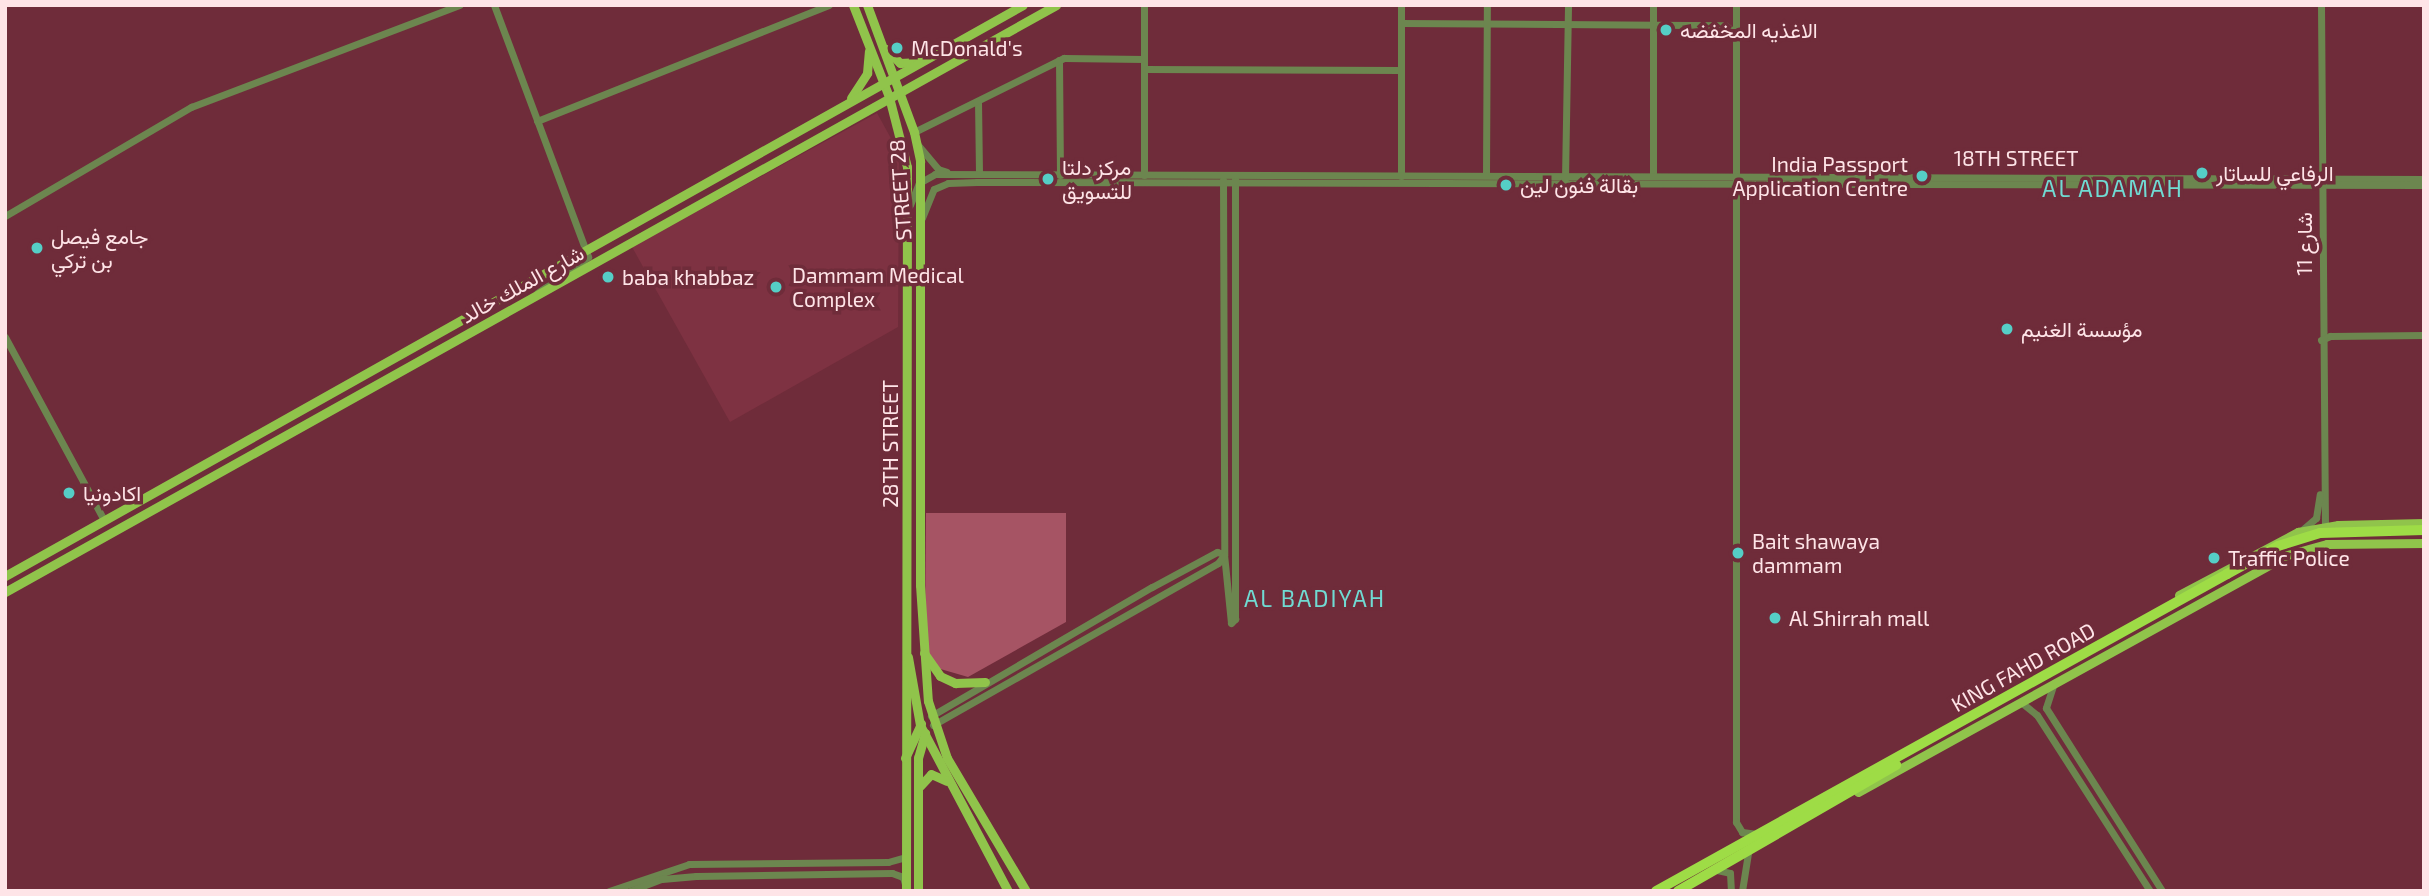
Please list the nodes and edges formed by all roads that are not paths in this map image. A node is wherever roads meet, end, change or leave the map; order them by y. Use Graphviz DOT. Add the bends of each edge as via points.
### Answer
graph roads {
  1 [pos="459,5"];
  2 [pos="494,5"];
  3 [pos="829,5"];
  4 [pos="853,5"];
  5 [pos="867,5"];
  6 [pos="1023,5"];
  7 [pos="1056,5"];
  8 [pos="1144,5"];
  9 [pos="1401,5"];
  10 [pos="1487,5"];
  11 [pos="1568,5"];
  12 [pos="1653,5"];
  13 [pos="1736,5"];
  14 [pos="2321,5"];
  15 [pos="1401,23"];
  16 [pos="1488,24"];
  17 [pos="1568,24"];
  18 [pos="1653,25"];
  19 [pos="1736,34"];
  20 [pos="869,42"];
  21 [pos="882,43"];
  22 [pos="1144,59"];
  23 [pos="1059,60"];
  24 [pos="924,61"];
  25 [pos="1144,69"];
  26 [pos="1401,70"];
  27 [pos="895,78"];
  28 [pos="884,83"];
  29 [pos="914,84"];
  30 [pos="900,92"];
  31 [pos="889,97"];
  32 [pos="978,101"];
  33 [pos="842,107"];
  34 [pos="906,108"];
  35 [pos="868,110"];
  36 [pos="537,121"];
  37 [pos="897,122"];
  38 [pos="915,132"];
  39 [pos="917,144"];
  40 [pos="954,174"];
  41 [pos="979,174"];
  42 [pos="1486,174"];
  43 [pos="1060,175"];
  44 [pos="1144,176"];
  45 [pos="1401,176"];
  46 [pos="1567,176"];
  47 [pos="1653,176"];
  48 [pos="1223,179"];
  49 [pos="1235,179"];
  50 [pos="2424,179"];
  51 [pos="1736,180"];
  52 [pos="919,183"];
  53 [pos="1552,183"];
  54 [pos="2322,183"];
  55 [pos="2424,185"];
  56 [pos="5,216"];
  57 [pos="922,219"];
  58 [pos="908,220"];
  59 [pos="585,253"];
  60 [pos="534,297"];
  61 [pos="2424,335"];
  62 [pos="5,337"];
  63 [pos="2321,340"];
  64 [pos="2322,483"];
  65 [pos="104,520"];
  66 [pos="2424,523"];
  67 [pos="2325,527"];
  68 [pos="2424,530"];
  69 [pos="2298,532"];
  70 [pos="2424,536"];
  71 [pos="2424,542"];
  72 [pos="2327,544"];
  73 [pos="1224,554"];
  74 [pos="5,576"];
  75 [pos="2229,577"];
  76 [pos="5,592"];
  77 [pos="905,642"];
  78 [pos="921,648"];
  79 [pos="985,682"];
  80 [pos="2053,686"];
  81 [pos="2022,704"];
  82 [pos="2046,708"];
  83 [pos="2037,715"];
  84 [pos="932,721"];
  85 [pos="922,729"];
  86 [pos="903,763"];
  87 [pos="1867,773"];
  88 [pos="948,782"];
  89 [pos="918,795"];
  90 [pos="1832,805"];
  91 [pos="1758,834"];
  92 [pos="1748,852"];
  93 [pos="906,857"];
  94 [pos="887,862"];
  95 [pos="1713,871"];
  96 [pos="883,873"];
  97 [pos="1731,887"];
  98 [pos="1742,887"];
  99 [pos="906,888"];
  100 [pos="609,891"];
  101 [pos="630,891"];
  102 [pos="918,891"];
  103 [pos="1008,891"];
  104 [pos="1026,891"];
  105 [pos="1656,891"];
  106 [pos="1678,891"];
  107 [pos="2150,891"];
  108 [pos="2162,891"];
  1 -- 56 [label="street" via="191,107"];
  2 -- 36 [label="street"];
  3 -- 36 [label="street"];
  4 -- 20 [label="main road, 28TH STREET"];
  5 -- 21 [label="main road, STREET 28"];
  6 -- 24 [label="main road, شارع الملك خالد"];
  7 -- 29 [label="main road, شارع الملك خالد"];
  8 -- 22 [label="street"];
  9 -- 15 [label="street"];
  10 -- 16 [label="street"];
  11 -- 17 [label="street"];
  12 -- 18 [label="street"];
  13 -- 19 [label="street"];
  14 -- 54 [label="street, شارع 11"];
  15 -- 16 [label="street"];
  15 -- 26 [label="street"];
  16 -- 17 [label="street"];
  16 -- 42 [label="street"];
  17 -- 18 [label="street"];
  17 -- 46 [label="street"];
  18 -- 19 [label="street" via="1726,25"];
  18 -- 47 [label="street"];
  19 -- 51 [label="street"];
  20 -- 28 [label="main road, 28TH STREET"];
  20 -- 33 [label="main road" via="867,73"];
  21 -- 24 [label="main road" via="900,62"];
  21 -- 27 [label="main road, STREET 28"];
  22 -- 23 [label="street"];
  22 -- 25 [label="street"];
  23 -- 32 [label="street"];
  23 -- 43 [label="street"];
  24 -- 27 [label="main road, شارع الملك خالد"];
  25 -- 26 [label="street"];
  25 -- 44 [label="street"];
  26 -- 45 [label="street"];
  27 -- 28 [label="main road, شارع الملك خالد"];
  27 -- 30 [label="main road, STREET 28"];
  28 -- 31 [label="main road, 28TH STREET"];
  28 -- 33 [label="main road, شارع الملك خالد"];
  29 -- 30 [label="main road, شارع الملك خالد"];
  29 -- 34 [label="main road" via="908,90"];
  30 -- 31 [label="main road, شارع الملك خالد"];
  30 -- 34 [label="main road, STREET 28"];
  31 -- 35 [label="main road, شارع الملك خالد"];
  31 -- 37 [label="main road, 28TH STREET"];
  32 -- 38 [label="street"];
  32 -- 41 [label="street"];
  33 -- 59 [label="main road, شارع الملك خالد"];
  34 -- 38 [label="main road, STREET 28"];
  35 -- 37 [label="main road" via="886,112"];
  35 -- 60 [label="main road, شارع الملك خالد"];
  36 -- 59 [label="street"];
  37 -- 58 [label="main road, 28TH STREET" via="907,167"];
  38 -- 39 [label="main road, STREET 28"];
  39 -- 40 [label="street" via="938,169"];
  39 -- 52 [label="main road, STREET 28"];
  40 -- 41 [label="street"];
  40 -- 52 [label="street" via="926,176"];
  41 -- 43 [label="street"];
  42 -- 45 [label="street"];
  42 -- 46 [label="street"];
  43 -- 44 [label="street"];
  44 -- 48 [label="street"];
  45 -- 49 [label="street"];
  46 -- 47 [label="street"];
  46 -- 53 [label="street"];
  47 -- 51 [label="street"];
  48 -- 49 [label="street"];
  48 -- 57 [label="street" via="948,183 934,189"];
  48 -- 73 [label="street"];
  49 -- 53 [label="street"];
  49 -- 73 [label="street" via="1235,620 1231,623"];
  50 -- 54 [label="street"];
  51 -- 53 [label="street"];
  51 -- 54 [label="street"];
  51 -- 91 [label="street" via="1736,822 1742,832"];
  52 -- 57 [label="main road, STREET 28"];
  52 -- 58 [label="street"];
  54 -- 55 [label="street"];
  54 -- 63 [label="street, شارع 11"];
  57 -- 78 [label="main road, STREET 28"];
  58 -- 77 [label="main road, 28TH STREET"];
  59 -- 60 [label="street" via="586,260 551,280"];
  59 -- 65 [label="main road, شارع الملك خالد"];
  60 -- 76 [label="main road, شارع الملك خالد"];
  61 -- 63 [label="street" via="2330,336"];
  62 -- 65 [label="street"];
  63 -- 64 [label="street, شارع 11"];
  64 -- 67 [label="street, شارع 11"];
  64 -- 69 [label="street, شارع 11" via="2316,518"];
  65 -- 74 [label="main road, شارع الملك خالد"];
  66 -- 67 [label="main road"];
  67 -- 69 [label="main road"];
  67 -- 72 [label="main road"];
  68 -- 75 [label="highway, KING FAHD ROAD, bridge" via="2320,533 2278,546"];
  69 -- 87 [label="main road" via="2221,570"];
  70 -- 75 [label="highway, KING FAHD ROAD, bridge" via="2344,536 2308,542"];
  71 -- 72 [label="main road"];
  72 -- 80 [label="main road" via="2272,563"];
  73 -- 79 [label="street" via="1217,551"];
  73 -- 84 [label="street" via="1217,563"];
  75 -- 87 [label="highway, KING FAHD ROAD"];
  75 -- 90 [label="highway, KING FAHD ROAD"];
  77 -- 85 [label="main road"];
  77 -- 86 [label="main road, 28TH STREET"];
  78 -- 79 [label="main road" via="940,676 955,684"];
  78 -- 84 [label="main road, STREET 28"];
  79 -- 84 [label="street"];
  80 -- 81 [label="main road"];
  80 -- 82 [label="street"];
  81 -- 83 [label="street"];
  81 -- 90 [label="main road"];
  82 -- 83 [label="street" via="2037,708"];
  82 -- 108 [label="street"];
  83 -- 107 [label="street"];
  84 -- 85 [label="main road"];
  84 -- 104 [label="main road, STREET 28" via="947,758"];
  85 -- 86 [label="main road"];
  85 -- 88 [label="main road"];
  85 -- 89 [label="main road"];
  86 -- 93 [label="main road, 28TH STREET"];
  87 -- 91 [label="highway, KING FAHD ROAD"];
  88 -- 89 [label="main road" via="931,774 923,779"];
  88 -- 103 [label="main road"];
  89 -- 102 [label="main road"];
  90 -- 92 [label="highway, KING FAHD ROAD"];
  91 -- 105 [label="highway, KING FAHD ROAD"];
  92 -- 95 [label="highway, KING FAHD ROAD"];
  92 -- 98 [label="street"];
  93 -- 94 [label="street"];
  93 -- 99 [label="main road, 28TH STREET"];
  94 -- 96 [label="street"];
  94 -- 100 [label="street" via="690,864"];
  95 -- 97 [label="street" via="1728,871"];
  95 -- 106 [label="highway, KING FAHD ROAD"];
  96 -- 99 [label="street" via="903,877"];
  96 -- 101 [label="street" via="696,876 662,879"];
  97 -- 98 [label="street" via="1738,877"];
}
